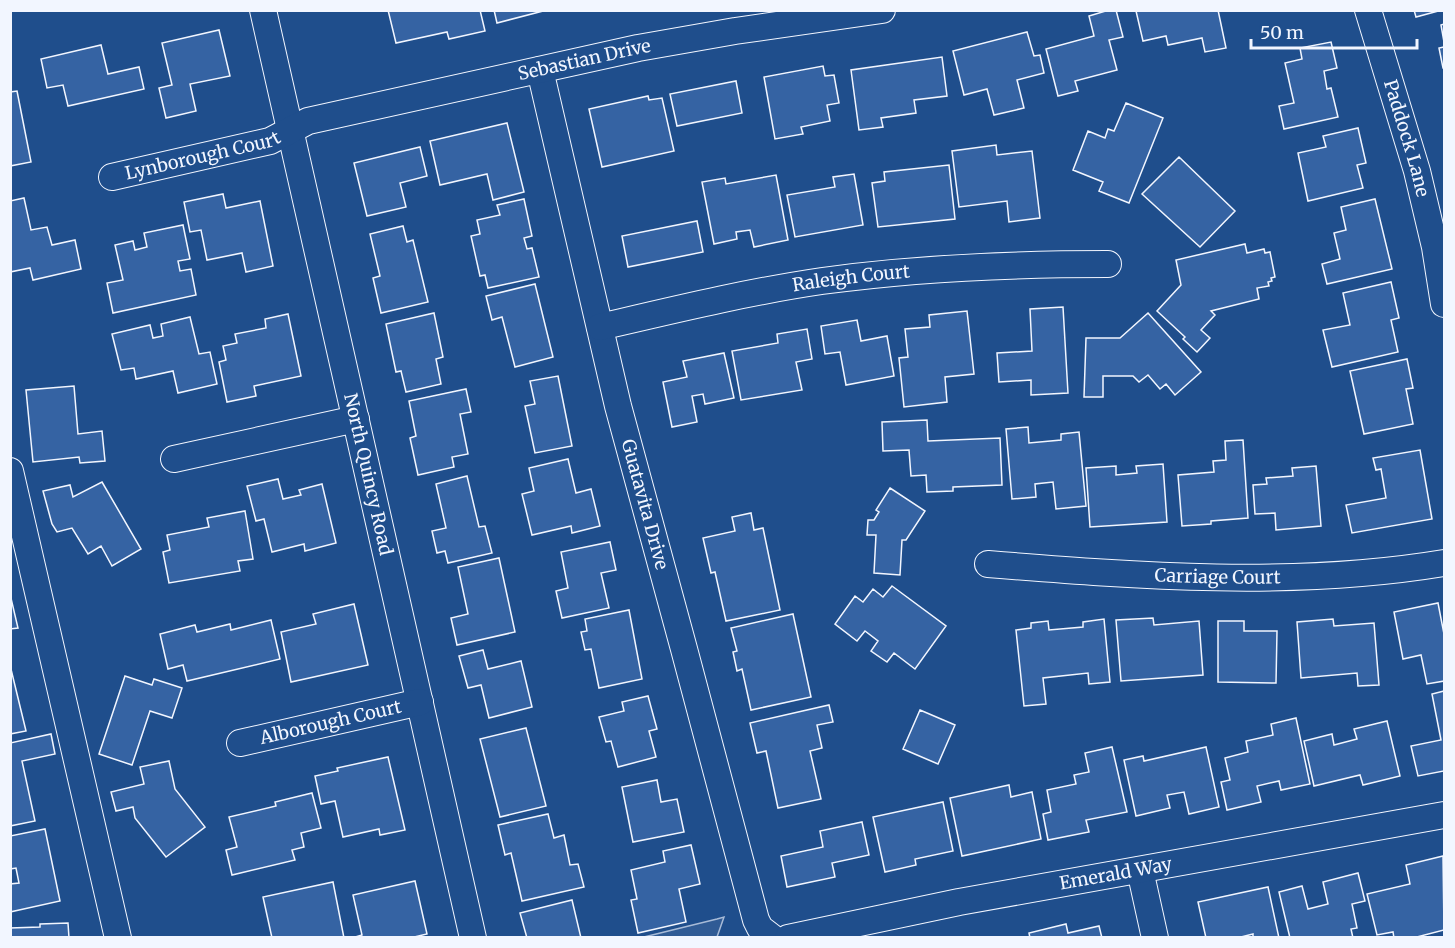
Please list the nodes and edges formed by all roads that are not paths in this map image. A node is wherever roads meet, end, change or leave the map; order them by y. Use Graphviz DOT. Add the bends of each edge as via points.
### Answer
graph roads {
  1 [pos="263,10"];
  2 [pos="882,10"];
  3 [pos="1368,10"];
  4 [pos="540,70"];
  5 [pos="290,131"];
  6 [pos="112,177"];
  7 [pos="1108,264"];
  8 [pos="1444,304"];
  9 [pos="600,327"];
  10 [pos="356,419"];
  11 [pos="174,459"];
  12 [pos="10,471"];
  13 [pos="1444,563"];
  14 [pos="988,564"];
  15 [pos="420,702"];
  16 [pos="240,743"];
  17 [pos="1444,815"];
  18 [pos="1140,870"];
  19 [pos="776,936"];
  20 [pos="118,938"];
  21 [pos="473,938"];
  22 [pos="1155,938"];
  1 -- 5 [label="street, North Quincy Road"];
  2 -- 4 [label="street, Sebastian Drive" via="687,39"];
  3 -- 8 [label="street, Paddock Lane" via="1417,171"];
  4 -- 5 [label="street, Sebastian Drive" via="308,121"];
  4 -- 9 [label="street, Guatavita Drive"];
  5 -- 6 [label="street, Lynborough Court" via="270,141"];
  5 -- 10 [label="street, North Quincy Road"];
  7 -- 9 [label="street, Raleigh Court" via="1015,265 854,278 747,294"];
  9 -- 19 [label="street, Guatavita Drive" via="636,477 756,920 760,928"];
  10 -- 11 [label="street"];
  10 -- 15 [label="street, North Quincy Road"];
  12 -- 20 [label="street"];
  13 -- 14 [label="street, Carriage Court" via="1339,574 1232,578"];
  15 -- 16 [label="street, Alborough Court"];
  15 -- 21 [label="street, North Quincy Road"];
  17 -- 18 [label="street, Emerald Way"];
  18 -- 19 [label="street, Emerald Way"];
  18 -- 22 [label="street"];
}
